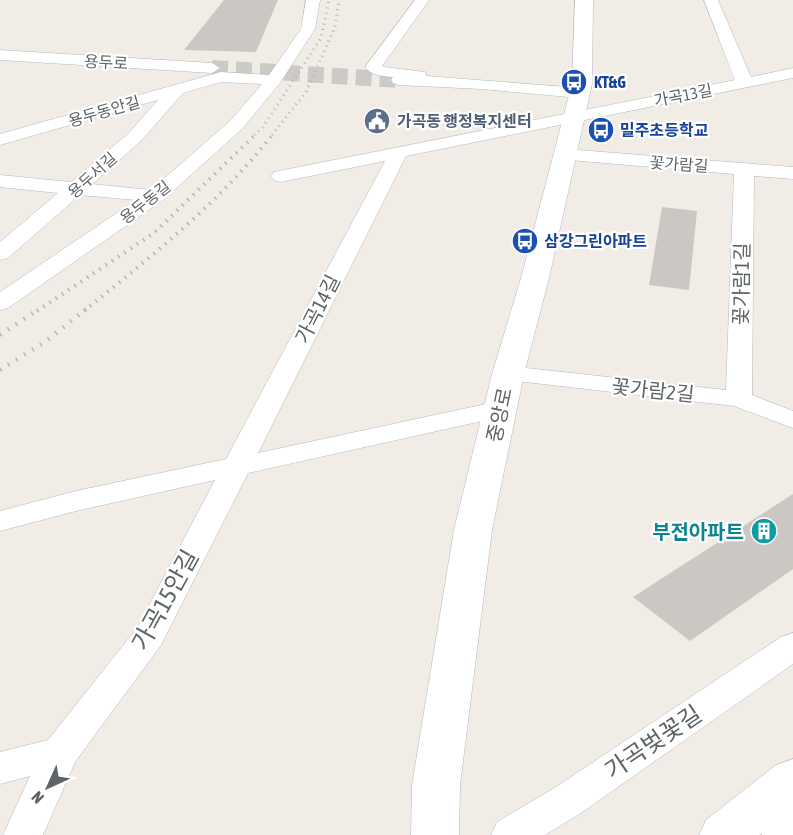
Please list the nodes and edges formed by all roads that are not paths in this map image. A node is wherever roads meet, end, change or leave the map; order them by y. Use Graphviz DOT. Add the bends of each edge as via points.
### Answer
graph roads {
  1 [pos="313,0"];
  2 [pos="422,0"];
  3 [pos="584,0"];
  4 [pos="711,0"];
  5 [pos="0,56"];
  6 [pos="206,68"];
  7 [pos="793,74"];
  8 [pos="273,80"];
  9 [pos="399,80"];
  10 [pos="463,83"];
  11 [pos="745,83"];
  12 [pos="177,90"];
  13 [pos="577,105"];
  14 [pos="0,140"];
  15 [pos="399,152"];
  16 [pos="565,155"];
  17 [pos="744,169"];
  18 [pos="793,173"];
  19 [pos="281,176"];
  20 [pos="0,181"];
  21 [pos="78,188"];
  22 [pos="156,196"];
  23 [pos="0,253"];
  24 [pos="0,303"];
  25 [pos="508,374"];
  26 [pos="739,399"];
  27 [pos="500,409"];
  28 [pos="789,414"];
  29 [pos="235,467"];
  30 [pos="1,521"];
  31 [pos="793,646"];
  32 [pos="60,753"];
  33 [pos="0,768"];
  34 [pos="793,779"];
  35 [pos="793,788"];
  36 [pos="23,835"];
  37 [pos="435,835"];
  38 [pos="510,835"];
  39 [pos="723,835"];
  40 [pos="786,835"];
  1 -- 8 [label="street, 용두동길" via="308,29"];
  2 -- 10 [label="street" via="373,68"];
  3 -- 13 [label="main road, 중앙로" via="582,84"];
  4 -- 11 [label="street"];
  5 -- 6 [label="street, 용두로"];
  6 -- 12 [label="street, 용두동안길"];
  7 -- 11 [label="street, 가곡13길"];
  8 -- 12 [label="street" via="221,77"];
  8 -- 22 [label="street, 용두동길" via="236,125"];
  9 -- 10 [label="street"];
  10 -- 13 [label="street"];
  11 -- 13 [label="street, 가곡13길"];
  12 -- 14 [label="street, 용두동안길"];
  12 -- 21 [label="street, 용두서길" via="135,137"];
  13 -- 15 [label="street"];
  13 -- 16 [label="main road, 중앙로"];
  15 -- 19 [label="street"];
  15 -- 29 [label="street, 가곡14길"];
  16 -- 17 [label="street, 꽃가람길"];
  16 -- 25 [label="main road, 중앙로"];
  17 -- 18 [label="street, 꽃가람길"];
  17 -- 26 [label="street, 꽃가람1길"];
  20 -- 21 [label="street"];
  21 -- 22 [label="street"];
  21 -- 23 [label="street, 용두서길"];
  22 -- 24 [label="street, 용두동길"];
  25 -- 26 [label="street, 꽃가람2길"];
  25 -- 27 [label="main road, 중앙로"];
  26 -- 28 [label="street, 꽃가람2길"];
  27 -- 29 [label="street"];
  27 -- 37 [label="main road, 중앙로" via="473,530 436,785"];
  29 -- 30 [label="street"];
  29 -- 32 [label="street, 가곡15안길" via="149,636"];
  31 -- 38 [label="street, 가곡벚꽃길" via="567,801"];
  32 -- 33 [label="street"];
  32 -- 36 [label="street, 가곡15안길"];
  34 -- 39 [label="main road"];
  35 -- 40 [label="main road"];
}
